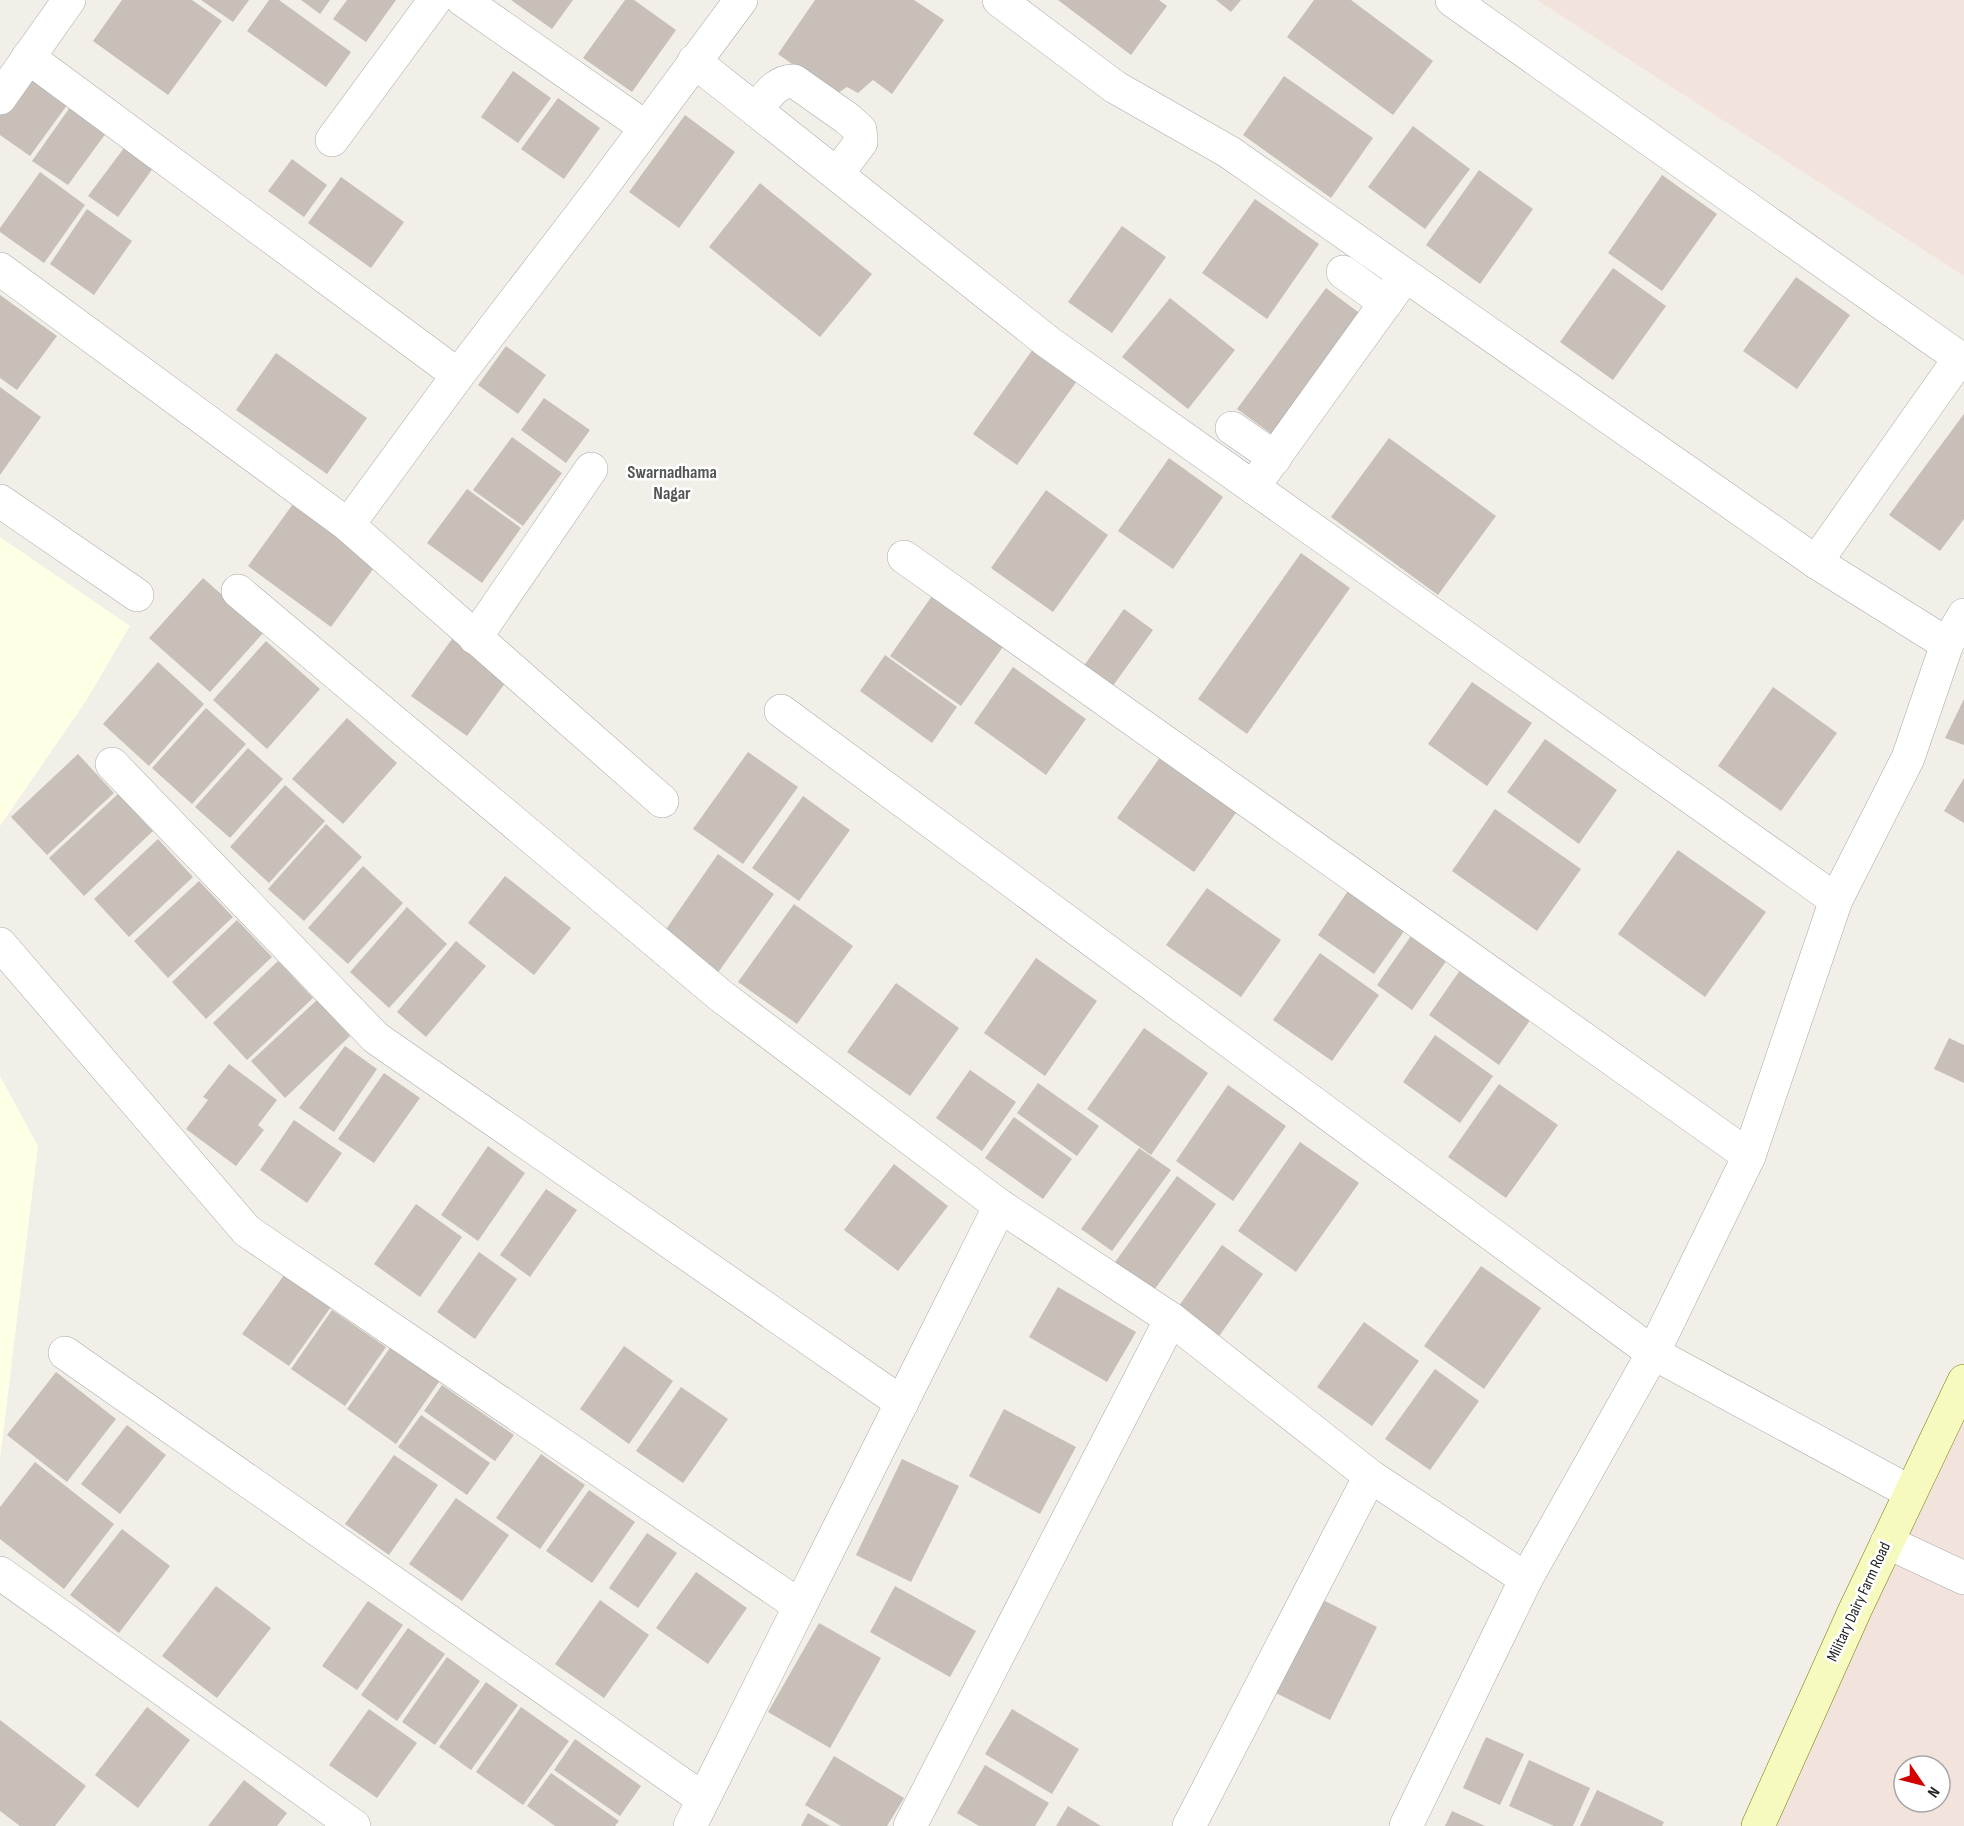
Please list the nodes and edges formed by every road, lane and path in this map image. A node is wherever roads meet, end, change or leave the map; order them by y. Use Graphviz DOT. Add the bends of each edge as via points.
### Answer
graph roads {
  1 [pos="69,0"];
  2 [pos="435,0"];
  3 [pos="463,0"];
  4 [pos="741,0"];
  5 [pos="999,0"];
  6 [pos="1452,0"];
  7 [pos="28,57"];
  8 [pos="694,61"];
  9 [pos="0,98"];
  10 [pos="756,110"];
  11 [pos="645,127"];
  12 [pos="332,140"];
  13 [pos="837,174"];
  14 [pos="0,269"];
  15 [pos="1343,272"];
  16 [pos="1405,276"];
  17 [pos="1386,303"];
  18 [pos="1962,360"];
  19 [pos="458,375"];
  20 [pos="1232,428"];
  21 [pos="1275,458"];
  22 [pos="591,469"];
  23 [pos="1253,488"];
  24 [pos="0,501"];
  25 [pos="348,525"];
  26 [pos="904,557"];
  27 [pos="1816,562"];
  28 [pos="238,591"];
  29 [pos="137,595"];
  30 [pos="1964,615"];
  31 [pos="475,638"];
  32 [pos="1947,644"];
  33 [pos="782,711"];
  34 [pos="112,764"];
  35 [pos="662,801"];
  36 [pos="1836,900"];
  37 [pos="0,944"];
  38 [pos="1749,1156"];
  39 [pos="1000,1206"];
  40 [pos="1171,1319"];
  41 [pos="65,1353"];
  42 [pos="1653,1353"];
  43 [pos="1964,1381"];
  44 [pos="902,1403"];
  45 [pos="1370,1476"];
  46 [pos="1910,1492"];
  47 [pos="1887,1542"];
  48 [pos="0,1573"];
  49 [pos="1964,1578"];
  50 [pos="1526,1579"];
  51 [pos="800,1606"];
  52 [pos="697,1812"];
  53 [pos="354,1826"];
  54 [pos="910,1826"];
  55 [pos="1190,1826"];
  56 [pos="1406,1826"];
  57 [pos="1758,1826"];
  1 -- 7 [label="street"];
  2 -- 12 [label="street"];
  3 -- 11 [label="street"];
  4 -- 8 [label="street"];
  5 -- 16 [label="street" via="1115,87 1229,152"];
  6 -- 18 [label="street"];
  7 -- 9 [label="street"];
  7 -- 19 [label="street"];
  8 -- 10 [label="street"];
  8 -- 11 [label="street"];
  10 -- 13 [label="street"];
  10 -- 13 [label="street" via="786,80 794,81 848,119 860,130 861,142"];
  11 -- 19 [label="street"];
  13 -- 23 [label="street" via="1048,342"];
  14 -- 25 [label="street"];
  15 -- 17 [label="street"];
  16 -- 17 [label="street"];
  16 -- 27 [label="street"];
  17 -- 21 [label="street"];
  18 -- 27 [label="street"];
  19 -- 25 [label="street"];
  20 -- 21 [label="street"];
  21 -- 23 [label="street"];
  22 -- 31 [label="street"];
  23 -- 36 [label="street"];
  24 -- 29 [label="street"];
  25 -- 31 [label="street"];
  26 -- 38 [label="street"];
  27 -- 32 [label="street"];
  28 -- 39 [label="street" via="721,996"];
  30 -- 32 [label="street"];
  31 -- 35 [label="street"];
  32 -- 36 [label="street" via="1908,758"];
  33 -- 42 [label="street"];
  34 -- 44 [label="street" via="376,1038"];
  36 -- 38 [label="street"];
  37 -- 51 [label="street" via="247,1231"];
  38 -- 42 [label="street"];
  39 -- 40 [label="street"];
  39 -- 44 [label="street"];
  40 -- 45 [label="street"];
  40 -- 54 [label="street"];
  41 -- 52 [label="street"];
  42 -- 46 [label="street"];
  42 -- 50 [label="street"];
  43 -- 46 [label="main road, Military Dairy Farm Road"];
  44 -- 51 [label="street"];
  45 -- 50 [label="street"];
  45 -- 55 [label="street"];
  46 -- 47 [label="main road, Military Dairy Farm Road"];
  47 -- 49 [label="street"];
  47 -- 57 [label="main road, Military Dairy Farm Road"];
  48 -- 53 [label="street"];
  50 -- 56 [label="street"];
  51 -- 52 [label="street"];
}
